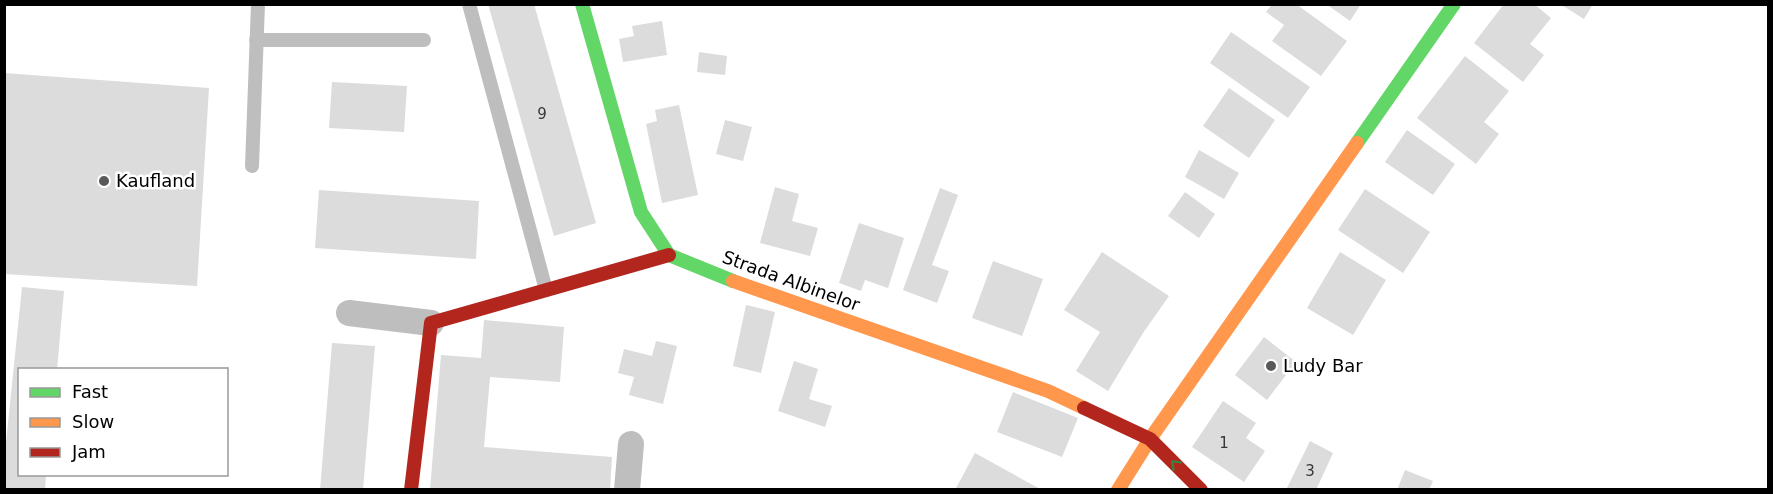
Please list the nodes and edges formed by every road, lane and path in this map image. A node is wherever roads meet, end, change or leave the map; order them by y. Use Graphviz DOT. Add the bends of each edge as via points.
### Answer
graph roads {
  1 [pos="258,4"];
  2 [pos="469,4"];
  3 [pos="582,4"];
  4 [pos="1454,4"];
  5 [pos="256,40"];
  6 [pos="424,40"];
  7 [pos="252,166"];
  8 [pos="669,255"];
  9 [pos="546,290"];
  10 [pos="349,313"];
  11 [pos="431,323"];
  12 [pos="1150,439"];
  13 [pos="632,444"];
  14 [pos="411,489"];
  15 [pos="627,489"];
  16 [pos="1118,489"];
  17 [pos="1201,489"];
  1 -- 5 [label="lane"];
  2 -- 9 [label="lane"];
  3 -- 8 [label="street" via="641,212"];
  4 -- 12 [label="street"];
  5 -- 6 [label="lane"];
  5 -- 7 [label="lane"];
  8 -- 9 [label="street"];
  8 -- 12 [label="street, Strada Albinelor" via="1048,391"];
  9 -- 11 [label="street"];
  10 -- 11 [label="street"];
  11 -- 14 [label="street"];
  12 -- 16 [label="street"];
  17 -- 12 [label="street, Strada Albinelor, one-way"];
  13 -- 15 [label="street"];
}
